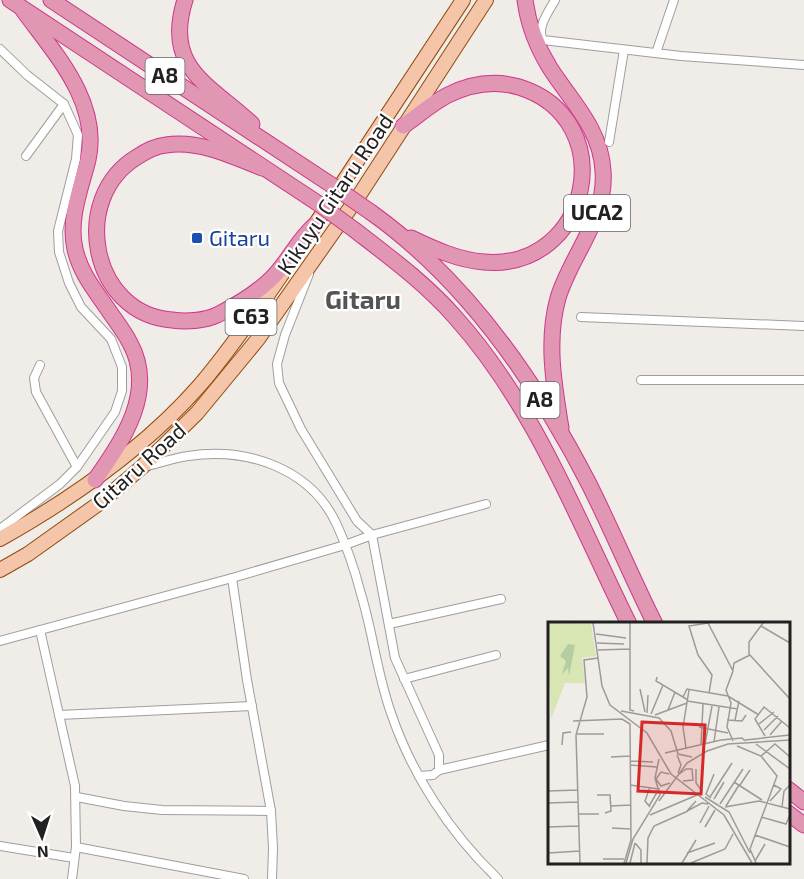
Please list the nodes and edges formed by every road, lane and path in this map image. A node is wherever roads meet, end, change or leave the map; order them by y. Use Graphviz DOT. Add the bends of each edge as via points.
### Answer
graph roads {
  1 [pos="10,0"];
  2 [pos="51,0"];
  3 [pos="185,0"];
  4 [pos="464,0"];
  5 [pos="486,0"];
  6 [pos="525,0"];
  7 [pos="555,0"];
  8 [pos="674,0"];
  9 [pos="23,10"];
  10 [pos="0,48"];
  11 [pos="624,50"];
  12 [pos="656,53"];
  13 [pos="804,65"];
  14 [pos="64,104"];
  15 [pos="404,126"];
  16 [pos="609,142"];
  17 [pos="280,151"];
  18 [pos="26,156"];
  19 [pos="262,168"];
  20 [pos="316,224"];
  21 [pos="400,233"];
  22 [pos="316,255"];
  23 [pos="581,317"];
  24 [pos="804,327"];
  25 [pos="40,365"];
  26 [pos="641,380"];
  27 [pos="804,380"];
  28 [pos="562,436"];
  29 [pos="77,467"];
  30 [pos="142,467"];
  31 [pos="95,480"];
  32 [pos="486,504"];
  33 [pos="0,529"];
  34 [pos="372,535"];
  35 [pos="0,539"];
  36 [pos="345,545"];
  37 [pos="0,570"];
  38 [pos="232,578"];
  39 [pos="501,598"];
  40 [pos="628,622"];
  41 [pos="654,622"];
  42 [pos="389,624"];
  43 [pos="40,630"];
  44 [pos="0,641"];
  45 [pos="496,655"];
  46 [pos="404,680"];
  47 [pos="252,706"];
  48 [pos="59,715"];
  49 [pos="548,745"];
  50 [pos="439,770"];
  51 [pos="418,776"];
  52 [pos="789,790"];
  53 [pos="76,797"];
  54 [pos="804,802"];
  55 [pos="271,811"];
  56 [pos="789,814"];
  57 [pos="804,825"];
  58 [pos="0,846"];
  59 [pos="76,847"];
  60 [pos="74,858"];
  61 [pos="72,879"];
  62 [pos="244,879"];
  63 [pos="272,879"];
  64 [pos="498,879"];
  1 -- 9 [label="highway, A8"];
  2 -- 17 [label="highway, A8"];
  3 -- 17 [label="highway" via="181,44 191,69"];
  4 -- 20 [label="main road, Kikuyu Gitaru Road / C63"];
  5 -- 15 [label="main road, C63"];
  6 -- 28 [label="highway, UCA2" via="539,48 588,121 604,171 598,210 567,275 551,332"];
  7 -- 11 [label="street" via="540,34 543,40"];
  8 -- 12 [label="street"];
  9 -- 19 [label="highway, A8"];
  9 -- 31 [label="highway, C63" via="81,96 89,135 88,157 74,216 75,249 83,273 130,343 138,372 138,394 131,422"];
  10 -- 14 [label="street"];
  11 -- 12 [label="street"];
  11 -- 16 [label="street"];
  12 -- 13 [label="street"];
  14 -- 18 [label="street"];
  14 -- 29 [label="street" via="78,135 58,231 59,252 81,307 111,339 122,367 122,391 115,412"];
  15 -- 21 [label="highway" via="459,90 488,83 528,90 560,111 573,131 582,177 578,203 565,226 546,244 516,260 493,262 453,256"];
  15 -- 22 [label="main road, C63"];
  17 -- 21 [label="highway, A8, bridge"];
  19 -- 20 [label="highway" via="211,148 187,145 148,150 128,163 112,181 96,224 100,258 113,287 135,310 160,319 191,321 215,316 271,280"];
  19 -- 40 [label="highway, A8, bridge" via="319,204 410,272 455,317 504,380 560,477"];
  20 -- 31 [label="main road, Kikuyu Gitaru Road / C63" via="200,386"];
  21 -- 28 [label="highway, A8" via="492,329"];
  22 -- 30 [label="main road, Gitaru Road / C63" via="258,339 197,413"];
  22 -- 34 [label="street" via="285,335 277,364 279,383 306,438 357,521"];
  23 -- 24 [label="street"];
  25 -- 29 [label="street" via="34,378 36,392"];
  26 -- 27 [label="street"];
  28 -- 41 [label="highway, A8"];
  29 -- 33 [label="street"];
  30 -- 36 [label="street" via="212,454 236,454 277,465 299,478 321,499"];
  30 -- 37 [label="main road, Gitaru Road / C63" via="83,516"];
  31 -- 35 [label="main road, Gitaru Road / C63"];
  32 -- 34 [label="street"];
  34 -- 36 [label="street"];
  34 -- 42 [label="street"];
  36 -- 38 [label="street"];
  36 -- 51 [label="street" via="362,594 383,689"];
  38 -- 43 [label="street"];
  38 -- 47 [label="street"];
  39 -- 42 [label="street"];
  42 -- 46 [label="street" via="392,648"];
  43 -- 44 [label="street"];
  43 -- 48 [label="street"];
  45 -- 46 [label="street"];
  46 -- 50 [label="street" via="439,755"];
  47 -- 48 [label="street"];
  47 -- 55 [label="street"];
  48 -- 53 [label="street"];
  49 -- 50 [label="street"];
  50 -- 51 [label="street" via="433,775"];
  51 -- 64 [label="street" via="451,825"];
  52 -- 54 [label="highway"];
  53 -- 55 [label="street" via="162,810"];
  53 -- 59 [label="street"];
  55 -- 63 [label="street"];
  56 -- 57 [label="highway"];
  58 -- 60 [label="street"];
  59 -- 60 [label="street"];
  59 -- 62 [label="street"];
  60 -- 61 [label="street"];
}
